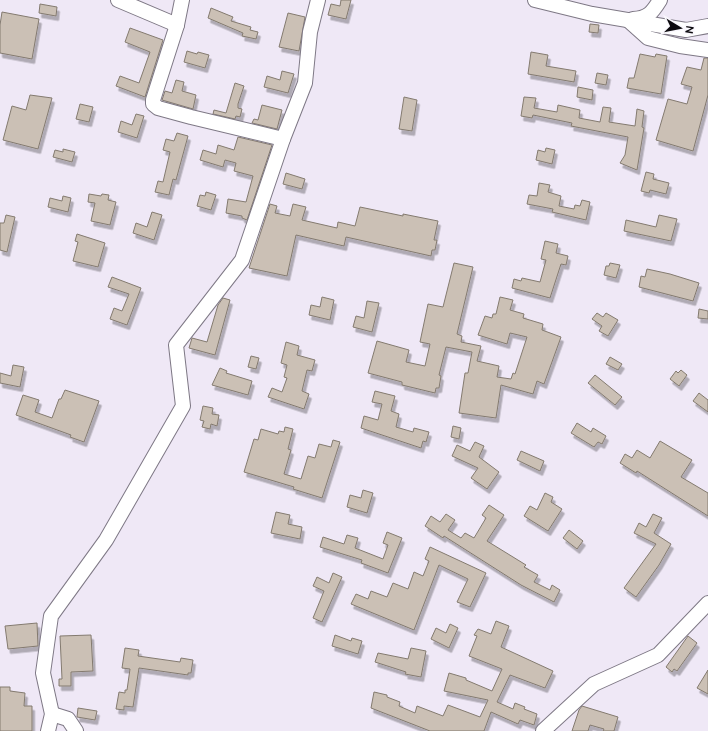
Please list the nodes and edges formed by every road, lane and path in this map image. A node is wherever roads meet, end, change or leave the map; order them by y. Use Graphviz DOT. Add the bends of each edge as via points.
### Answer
graph roads {
  1 [pos="118,0"];
  2 [pos="182,0"];
  3 [pos="318,0"];
  4 [pos="536,0"];
  5 [pos="660,0"];
  6 [pos="626,20"];
  7 [pos="177,25"];
  8 [pos="708,26"];
  9 [pos="708,50"];
  10 [pos="283,139"];
  11 [pos="708,604"];
  12 [pos="52,714"];
  13 [pos="48,731"];
  14 [pos="76,731"];
  15 [pos="543,731"];
  1 -- 7 [label="street"];
  2 -- 7 [label="street"];
  3 -- 10 [label="street" via="310,32 305,83"];
  4 -- 6 [label="street"];
  5 -- 6 [label="street" via="644,18"];
  6 -- 8 [label="street" via="686,30"];
  6 -- 9 [label="street" via="648,38"];
  7 -- 10 [label="street" via="153,104 158,108 191,117"];
  10 -- 12 [label="street" via="242,260 176,345 183,406 106,540 51,616 43,673"];
  11 -- 15 [label="street" via="658,655 594,684"];
  12 -- 13 [label="street"];
  12 -- 14 [label="street" via="68,719"];
}
